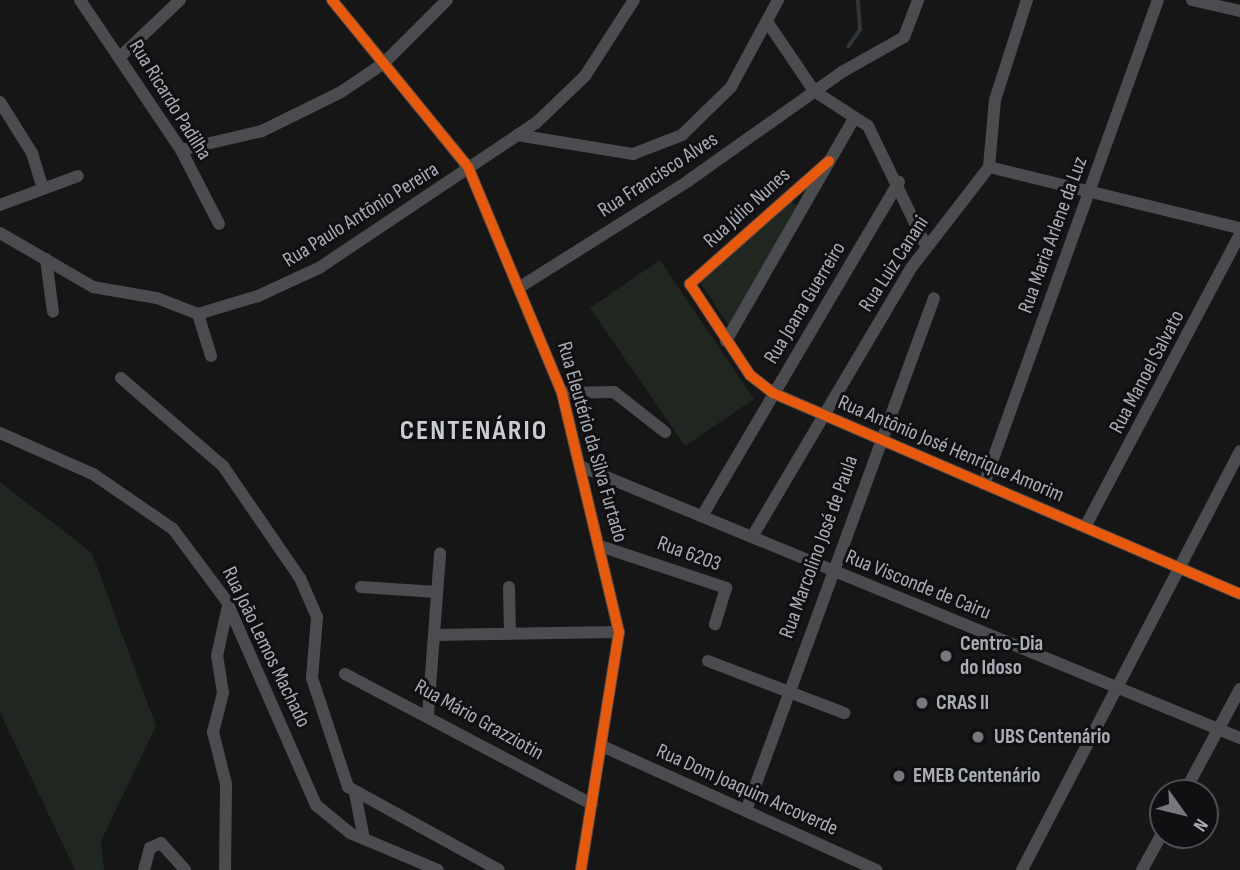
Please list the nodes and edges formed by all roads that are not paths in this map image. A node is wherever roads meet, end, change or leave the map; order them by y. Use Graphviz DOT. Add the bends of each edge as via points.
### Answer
graph roads {
  1 [pos="80,0"];
  2 [pos="180,0"];
  3 [pos="332,0"];
  4 [pos="447,0"];
  5 [pos="634,0"];
  6 [pos="778,0"];
  7 [pos="918,0"];
  8 [pos="1027,0"];
  9 [pos="1158,0"];
  10 [pos="1192,0"];
  11 [pos="1240,11"];
  12 [pos="768,23"];
  13 [pos="121,56"];
  14 [pos="384,63"];
  15 [pos="814,91"];
  16 [pos="0,102"];
  17 [pos="854,118"];
  18 [pos="517,135"];
  19 [pos="181,150"];
  20 [pos="830,161"];
  21 [pos="468,167"];
  22 [pos="989,167"];
  23 [pos="78,176"];
  24 [pos="899,182"];
  25 [pos="41,187"];
  26 [pos="1088,191"];
  27 [pos="0,205"];
  28 [pos="219,225"];
  29 [pos="1240,228"];
  30 [pos="0,233"];
  31 [pos="1240,234"];
  32 [pos="926,246"];
  33 [pos="46,259"];
  34 [pos="691,284"];
  35 [pos="520,286"];
  36 [pos="934,298"];
  37 [pos="52,312"];
  38 [pos="198,314"];
  39 [pos="726,341"];
  40 [pos="211,356"];
  41 [pos="121,378"];
  42 [pos="562,393"];
  43 [pos="773,393"];
  44 [pos="824,415"];
  45 [pos="665,432"];
  46 [pos="0,433"];
  47 [pos="879,439"];
  48 [pos="1240,451"];
  49 [pos="582,467"];
  50 [pos="985,484"];
  51 [pos="702,516"];
  52 [pos="1085,527"];
  53 [pos="752,537"];
  54 [pos="603,547"];
  55 [pos="440,553"];
  56 [pos="1179,568"];
  57 [pos="830,569"];
  58 [pos="361,587"];
  59 [pos="509,587"];
  60 [pos="437,592"];
  61 [pos="1240,594"];
  62 [pos="226,600"];
  63 [pos="715,624"];
  64 [pos="619,632"];
  65 [pos="510,634"];
  66 [pos="434,635"];
  67 [pos="708,661"];
  68 [pos="345,674"];
  69 [pos="1117,688"];
  70 [pos="1240,689"];
  71 [pos="787,691"];
  72 [pos="844,713"];
  73 [pos="428,714"];
  74 [pos="1218,729"];
  75 [pos="1240,738"];
  76 [pos="602,746"];
  77 [pos="1191,779"];
  78 [pos="355,793"];
  79 [pos="593,804"];
  80 [pos="746,811"];
  81 [pos="364,839"];
  82 [pos="1154,849"];
  83 [pos="144,870"];
  84 [pos="185,870"];
  85 [pos="225,870"];
  86 [pos="438,870"];
  87 [pos="499,870"];
  88 [pos="581,870"];
  89 [pos="876,870"];
  90 [pos="1022,870"];
  91 [pos="1142,870"];
  1 -- 13 [label="street, Rua Ricardo Padilha"];
  2 -- 13 [label="street"];
  3 -- 14 [label="street, Rua Eleutério da Silva Furtado"];
  4 -- 14 [label="street"];
  5 -- 18 [label="street, Rua Paulo Antônio Pereira" via="585,76"];
  6 -- 12 [label="street"];
  7 -- 15 [label="street, Rua Francisco Alves" via="904,37"];
  8 -- 22 [label="street" via="995,100"];
  9 -- 26 [label="street, Rua Maria Arlene da Luz"];
  10 -- 11 [label="street"];
  12 -- 15 [label="street"];
  12 -- 18 [label="street" via="720,102 663,145 613,153"];
  13 -- 19 [label="street, Rua Ricardo Padilha"];
  14 -- 19 [label="street" via="286,121 236,140"];
  14 -- 21 [label="street, Rua Eleutério da Silva Furtado"];
  15 -- 17 [label="street"];
  15 -- 35 [label="street, Rua Francisco Alves" via="688,181"];
  16 -- 25 [label="street" via="28,146"];
  17 -- 20 [label="street"];
  17 -- 24 [label="street" via="868,126"];
  18 -- 21 [label="street, Rua Paulo Antônio Pereira"];
  19 -- 28 [label="street, Rua Ricardo Padilha"];
  20 -- 34 [label="street, Rua Júlio Nunes"];
  20 -- 39 [label="street"];
  21 -- 35 [label="street, Rua Eleutério da Silva Furtado"];
  21 -- 38 [label="street, Rua Paulo Antônio Pereira" via="309,274"];
  22 -- 26 [label="street"];
  22 -- 32 [label="street, Rua Luiz Canani"];
  23 -- 25 [label="street"];
  24 -- 32 [label="street"];
  24 -- 43 [label="street, Rua Joana Guerreiro"];
  25 -- 27 [label="street"];
  26 -- 29 [label="street"];
  26 -- 50 [label="street, Rua Maria Arlene da Luz"];
  30 -- 33 [label="street"];
  31 -- 52 [label="street, Rua Manoel Salvato"];
  32 -- 44 [label="street, Rua Luiz Canani"];
  33 -- 37 [label="street"];
  33 -- 38 [label="street" via="99,289 157,298"];
  34 -- 39 [label="street, Rua Antônio José Henrique Amorim"];
  35 -- 42 [label="street, Rua Eleutério da Silva Furtado"];
  36 -- 47 [label="street, Rua Marcolino José de Paula"];
  38 -- 40 [label="street"];
  39 -- 43 [label="street, Rua Antônio José Henrique Amorim" via="750,375"];
  41 -- 78 [label="street" via="223,466 300,578 317,617 312,678 335,764"];
  42 -- 45 [label="street" via="614,392"];
  42 -- 49 [label="street, Rua Eleutério da Silva Furtado"];
  43 -- 44 [label="street, Rua Antônio José Henrique Amorim"];
  43 -- 51 [label="street, Rua Joana Guerreiro"];
  44 -- 47 [label="street, Rua Antônio José Henrique Amorim"];
  44 -- 53 [label="street, Rua Luiz Canani"];
  46 -- 62 [label="street, Rua João Lemos Machado" via="93,474 156,513"];
  47 -- 50 [label="street, Rua Antônio José Henrique Amorim"];
  47 -- 57 [label="street, Rua Marcolino José de Paula"];
  48 -- 56 [label="street"];
  49 -- 51 [label="street, Rua Visconde de Cairu"];
  49 -- 54 [label="street, Rua Eleutério da Silva Furtado"];
  50 -- 52 [label="street, Rua Antônio José Henrique Amorim"];
  51 -- 53 [label="street, Rua Visconde de Cairu"];
  52 -- 56 [label="street, Rua Antônio José Henrique Amorim"];
  53 -- 57 [label="street, Rua Visconde de Cairu"];
  54 -- 63 [label="street, Rua 6203" via="726,588"];
  54 -- 64 [label="street, Rua Eleutério da Silva Furtado"];
  55 -- 60 [label="street"];
  56 -- 61 [label="street, Rua Antônio José Henrique Amorim"];
  56 -- 69 [label="street"];
  57 -- 69 [label="street, Rua Visconde de Cairu"];
  57 -- 71 [label="street, Rua Marcolino José de Paula"];
  58 -- 60 [label="street"];
  59 -- 65 [label="street"];
  60 -- 66 [label="street"];
  62 -- 81 [label="street, Rua João Lemos Machado" via="280,712 308,792 327,817"];
  62 -- 85 [label="street" via="228,628 217,656 223,692 213,732 226,784"];
  64 -- 65 [label="street"];
  64 -- 76 [label="street, Rua Eleutério da Silva Furtado"];
  65 -- 66 [label="street"];
  66 -- 73 [label="street"];
  67 -- 71 [label="street"];
  68 -- 73 [label="street, Rua Mário Grazziotin"];
  69 -- 74 [label="street, Rua Visconde de Cairu"];
  69 -- 90 [label="street"];
  70 -- 74 [label="street"];
  71 -- 72 [label="street"];
  71 -- 80 [label="street, Rua Marcolino José de Paula"];
  73 -- 79 [label="street, Rua Mário Grazziotin"];
  74 -- 75 [label="street, Rua Visconde de Cairu"];
  74 -- 77 [label="street"];
  76 -- 79 [label="street, Rua Eleutério da Silva Furtado"];
  76 -- 80 [label="street, Rua Dom Joaquim Arcoverde"];
  78 -- 81 [label="street"];
  78 -- 87 [label="street"];
  79 -- 88 [label="street, Rua Eleutério da Silva Furtado"];
  80 -- 89 [label="street, Rua Dom Joaquim Arcoverde"];
  81 -- 86 [label="street, Rua João Lemos Machado"];
  82 -- 91 [label="street"];
  83 -- 84 [label="street" via="150,848 161,843"];
}
